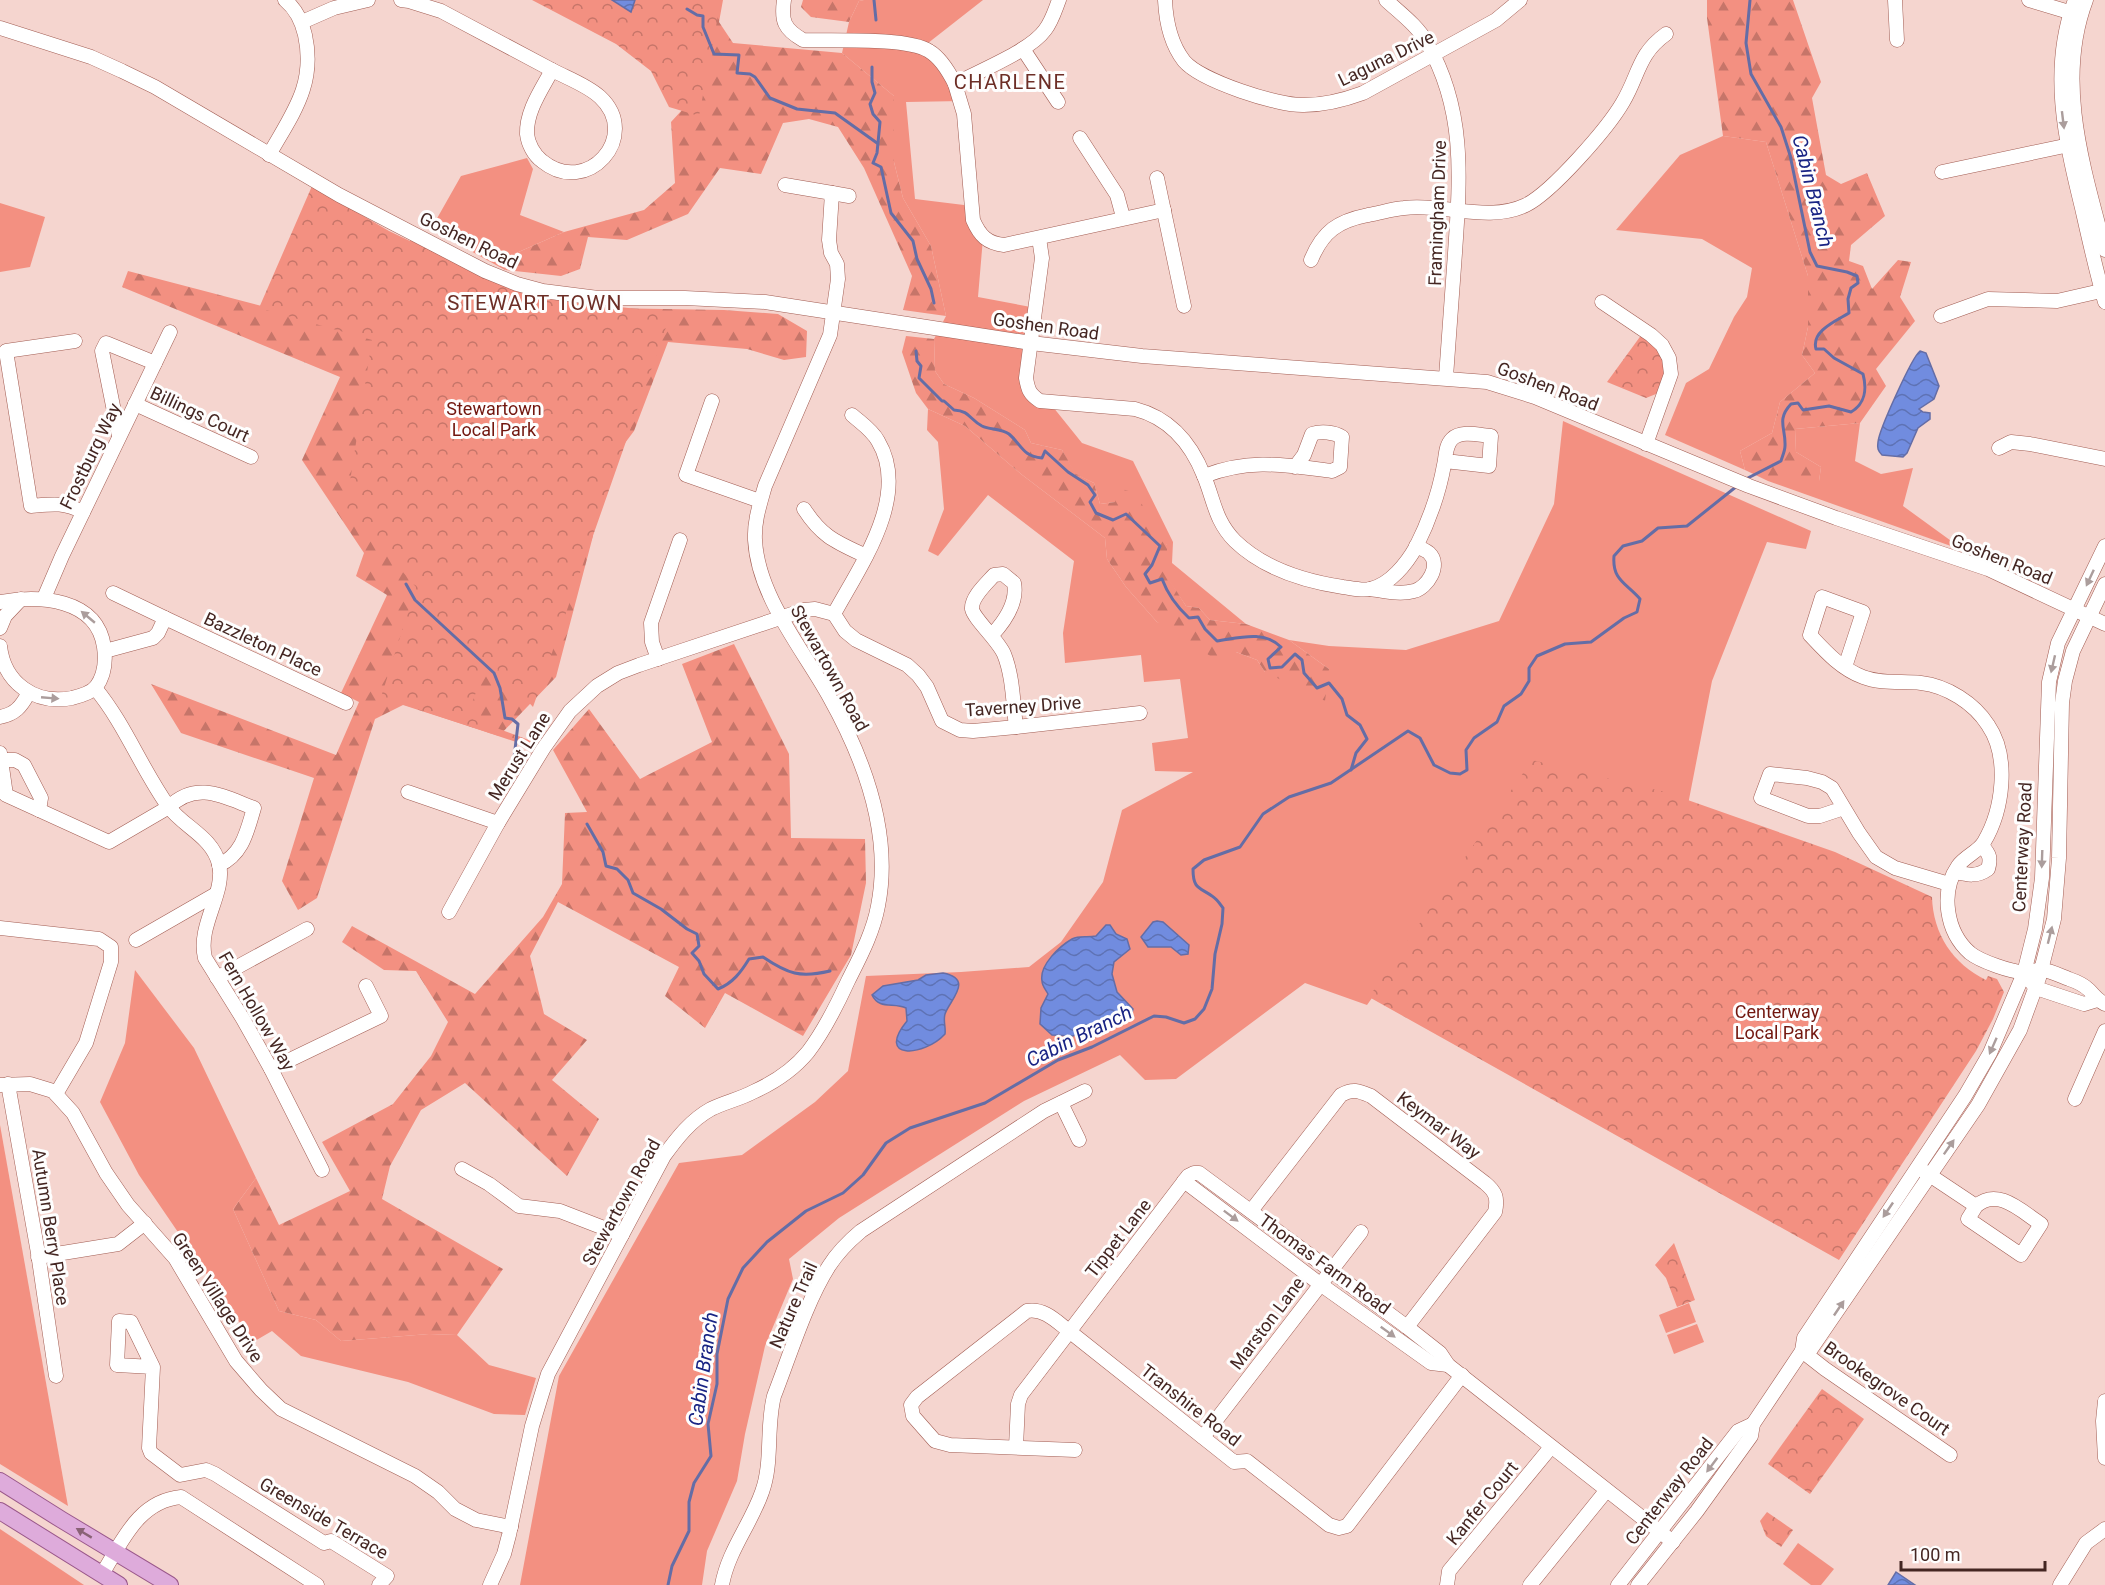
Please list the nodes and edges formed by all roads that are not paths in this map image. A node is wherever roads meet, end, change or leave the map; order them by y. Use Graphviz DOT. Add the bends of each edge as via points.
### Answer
graph roads {
  1 [pos="285,0"];
  2 [pos="368,0"];
  3 [pos="401,0"];
  4 [pos="784,0"];
  5 [pos="1059,0"];
  6 [pos="1165,0"];
  7 [pos="1386,0"];
  8 [pos="1520,0"];
  9 [pos="1895,0"];
  10 [pos="2030,0"];
  11 [pos="2086,0"];
  12 [pos="2075,10"];
  13 [pos="302,22"];
  14 [pos="0,28"];
  15 [pos="1666,34"];
  16 [pos="1897,40"];
  17 [pos="1023,49"];
  18 [pos="1434,56"];
  19 [pos="552,70"];
  20 [pos="955,84"];
  21 [pos="1058,102"];
  22 [pos="1080,138"];
  23 [pos="2073,145"];
  24 [pos="269,155"];
  25 [pos="1942,172"];
  26 [pos="1157,178"];
  27 [pos="785,185"];
  28 [pos="832,193"];
  29 [pos="849,196"];
  30 [pos="1164,210"];
  31 [pos="1458,210"];
  32 [pos="2100,210"];
  33 [pos="1123,217"];
  34 [pos="1039,238"];
  35 [pos="2105,250"];
  36 [pos="1311,260"];
  37 [pos="2104,294"];
  38 [pos="1602,302"];
  39 [pos="1184,306"];
  40 [pos="834,312"];
  41 [pos="1941,316"];
  42 [pos="170,332"];
  43 [pos="75,341"];
  44 [pos="1031,343"];
  45 [pos="155,363"];
  46 [pos="1446,377"];
  47 [pos="712,401"];
  48 [pos="135,404"];
  49 [pos="852,415"];
  50 [pos="119,436"];
  51 [pos="1646,444"];
  52 [pos="1999,448"];
  53 [pos="251,458"];
  54 [pos="2105,459"];
  55 [pos="1445,461"];
  56 [pos="1295,467"];
  57 [pos="1204,476"];
  58 [pos="760,501"];
  59 [pos="804,508"];
  60 [pos="83,512"];
  61 [pos="680,540"];
  62 [pos="1416,546"];
  63 [pos="2105,546"];
  64 [pos="866,556"];
  65 [pos="2105,584"];
  66 [pos="1370,589"];
  67 [pos="113,593"];
  68 [pos="45,598"];
  69 [pos="21,599"];
  70 [pos="0,602"];
  71 [pos="2075,610"];
  72 [pos="834,614"];
  73 [pos="2090,617"];
  74 [pos="165,618"];
  75 [pos="783,618"];
  76 [pos="2105,624"];
  77 [pos="0,628"];
  78 [pos="992,634"];
  79 [pos="0,646"];
  80 [pos="105,651"];
  81 [pos="658,658"];
  82 [pos="1845,668"];
  83 [pos="95,688"];
  84 [pos="28,694"];
  85 [pos="346,703"];
  86 [pos="1140,713"];
  87 [pos="0,717"];
  88 [pos="1016,727"];
  89 [pos="0,757"];
  90 [pos="408,792"];
  91 [pos="169,807"];
  92 [pos="1844,808"];
  93 [pos="39,810"];
  94 [pos="498,823"];
  95 [pos="1982,846"];
  96 [pos="219,865"];
  97 [pos="1952,878"];
  98 [pos="216,894"];
  99 [pos="449,912"];
  100 [pos="0,928"];
  101 [pos="307,929"];
  102 [pos="136,939"];
  103 [pos="2042,969"];
  104 [pos="2024,973"];
  105 [pos="217,978"];
  106 [pos="366,986"];
  107 [pos="2036,988"];
  108 [pos="2101,1002"];
  109 [pos="2105,1031"];
  110 [pos="271,1069"];
  111 [pos="4,1084"];
  112 [pos="1085,1091"];
  113 [pos="56,1094"];
  114 [pos="2075,1099"];
  115 [pos="1061,1103"];
  116 [pos="1079,1140"];
  117 [pos="462,1169"];
  118 [pos="322,1170"];
  119 [pos="1923,1171"];
  120 [pos="1199,1173"];
  121 [pos="1185,1181"];
  122 [pos="1976,1206"];
  123 [pos="1251,1211"];
  124 [pos="145,1223"];
  125 [pos="1360,1232"];
  126 [pos="622,1235"];
  127 [pos="38,1257"];
  128 [pos="1331,1270"];
  129 [pos="1320,1284"];
  130 [pos="1407,1327"];
  131 [pos="1069,1331"];
  132 [pos="1802,1351"];
  133 [pos="1448,1365"];
  134 [pos="153,1367"];
  135 [pos="1462,1375"];
  136 [pos="56,1376"];
  137 [pos="2105,1404"];
  138 [pos="1753,1425"];
  139 [pos="1203,1437"];
  140 [pos="1016,1447"];
  141 [pos="1551,1447"];
  142 [pos="1075,1450"];
  143 [pos="1950,1455"];
  144 [pos="2105,1458"];
  145 [pos="180,1475"];
  146 [pos="0,1481"];
  147 [pos="1606,1491"];
  148 [pos="181,1497"];
  149 [pos="0,1511"];
  150 [pos="511,1527"];
  151 [pos="2105,1529"];
  152 [pos="1661,1532"];
  153 [pos="1673,1542"];
  154 [pos="116,1552"];
  155 [pos="102,1574"];
  156 [pos="119,1585"];
  157 [pos="170,1585"];
  158 [pos="317,1585"];
  159 [pos="380,1585"];
  160 [pos="490,1585"];
  161 [pos="722,1585"];
  162 [pos="1447,1585"];
  163 [pos="1530,1585"];
  164 [pos="1618,1585"];
  165 [pos="1638,1585"];
  166 [pos="2060,1585"];
  1 -- 13 [label="street"];
  2 -- 13 [label="street" via="334,8"];
  3 -- 19 [label="street" via="441,11"];
  4 -- 20 [label="street" via="783,20 791,33 803,40 913,44 931,52"];
  5 -- 17 [label="street" via="1044,32"];
  6 -- 18 [label="street, Laguna Drive" via="1175,47 1186,63 1217,82 1280,103 1324,105 1344,100"];
  7 -- 18 [label="street, Framingham Drive" via="1413,24"];
  8 -- 18 [label="street, Laguna Drive" via="1496,20"];
  9 -- 16 [label="street"];
  10 -- 12 [label="street"];
  11 -- 12 [label="street"];
  12 -- 23 [label="street" via="2071,71"];
  13 -- 24 [label="street" via="309,55 306,82"];
  14 -- 24 [label="street, Goshen Road" via="122,71"];
  15 -- 31 [label="street" via="1644,56 1610,123 1550,188 1527,204 1506,211"];
  17 -- 20 [label="street"];
  17 -- 21 [label="street"];
  18 -- 31 [label="street, Framingham Drive" via="1447,85 1457,126"];
  19 -- 19 [label="street" via="602,98 612,114 613,143 606,157 593,167 568,174 537,157 529,143 530,115"];
  20 -- 34 [label="street" via="964,114 977,230 992,243 1004,245"];
  22 -- 33 [label="street" via="1117,195"];
  23 -- 25 [label="street"];
  23 -- 32 [label="street"];
  23 -- 37 [label="street"];
  24 -- 40 [label="street, Goshen Road" via="485,271 517,284 598,298 753,302"];
  26 -- 30 [label="street"];
  27 -- 28 [label="street"];
  28 -- 29 [label="street"];
  28 -- 40 [label="street, Stewartown Road" via="828,240 838,271"];
  30 -- 33 [label="street"];
  30 -- 39 [label="street"];
  31 -- 36 [label="street" via="1405,207 1359,217 1331,229"];
  31 -- 46 [label="street, Framingham Drive"];
  32 -- 35 [label="street"];
  33 -- 34 [label="street"];
  34 -- 44 [label="street" via="1042,258"];
  37 -- 41 [label="street" via="2057,301 1988,299"];
  38 -- 51 [label="street" via="1651,335 1669,358 1671,374"];
  40 -- 44 [label="street, Goshen Road"];
  40 -- 58 [label="street, Stewartown Road" via="830,335"];
  42 -- 45 [label="street, Frostburg Way"];
  43 -- 60 [label="street" via="6,351 31,506 58,503"];
  44 -- 46 [label="street, Goshen Road" via="1185,360"];
  44 -- 57 [label="street" via="1026,378 1033,397 1040,401 1149,412 1181,434"];
  45 -- 48 [label="street, Frostburg Way"];
  45 -- 50 [label="street" via="106,343 102,351"];
  46 -- 51 [label="street, Goshen Road" via="1510,388"];
  47 -- 58 [label="street" via="686,475"];
  48 -- 50 [label="street, Frostburg Way"];
  48 -- 53 [label="street, Billings Court"];
  49 -- 64 [label="street" via="879,442 890,479 886,510"];
  50 -- 60 [label="street, Frostburg Way"];
  51 -- 71 [label="street, Goshen Road" via="1836,518 1988,569"];
  52 -- 54 [label="street" via="2011,442"];
  55 -- 62 [label="street" via="1434,505"];
  56 -- 57 [label="street" via="1249,464"];
  57 -- 66 [label="street" via="1221,522 1250,554 1297,577"];
  58 -- 75 [label="street, Stewartown Road" via="755,539 759,566 767,591"];
  59 -- 64 [label="street" via="830,539"];
  60 -- 68 [label="street, Frostburg Way"];
  61 -- 81 [label="street" via="651,623"];
  62 -- 66 [label="street" via="1400,571"];
  62 -- 66 [label="street" via="1429,553 1433,561 1428,583 1407,593"];
  63 -- 71 [label="street, Centerway Road, one-way"];
  64 -- 72 [label="street"];
  65 -- 73 [label="street, Centerway Road"];
  67 -- 74 [label="street, Bazzleton Place"];
  68 -- 69 [label="street"];
  80 -- 68 [label="street, one-way" via="100,629 88,614"];
  69 -- 70 [label="street"];
  69 -- 77 [label="street"];
  71 -- 73 [label="street, Goshen Road"];
  71 -- 104 [label="street, Centerway Road, one-way" via="2058,643 2049,682 2042,878"];
  72 -- 75 [label="street" via="804,610"];
  72 -- 88 [label="street, Taverney Drive" via="856,640 907,665 918,675 938,715 949,726 973,731"];
  73 -- 76 [label="street, Goshen Road"];
  103 -- 73 [label="street, Centerway Road, one-way" via="2054,919 2060,858 2062,703 2073,651"];
  74 -- 80 [label="street" via="153,638"];
  74 -- 85 [label="street, Bazzleton Place"];
  75 -- 81 [label="street, Merust Lane"];
  75 -- 126 [label="street, Stewartown Road" via="831,700 870,793 882,858 876,916 840,1000 808,1052 793,1068 754,1092 710,1110 683,1130 663,1156"];
  78 -- 88 [label="street" via="1004,655"];
  79 -- 84 [label="street" via="9,673"];
  80 -- 83 [label="street" via="104,671"];
  81 -- 94 [label="street, Merust Lane" via="597,686 570,711"];
  82 -- 82 [label="street" via="1809,635 1822,597 1863,612"];
  82 -- 95 [label="street" via="1863,677 1948,690 1990,726 2002,776 1994,822"];
  84 -- 83 [label="street, one-way" via="67,699"];
  83 -- 91 [label="street" via="111,707"];
  84 -- 87 [label="street" via="15,712"];
  86 -- 88 [label="street, Taverney Drive"];
  89 -- 93 [label="street" via="6,795"];
  89 -- 93 [label="street" via="24,765 41,798"];
  90 -- 94 [label="street"];
  91 -- 93 [label="street" via="109,842"];
  91 -- 96 [label="street" via="204,838"];
  91 -- 96 [label="street" via="184,796 206,791 254,808 242,845 235,856"];
  92 -- 92 [label="street" via="1832,788 1808,778 1770,774 1761,798 1808,816"];
  92 -- 97 [label="street" via="1876,857 1895,868"];
  94 -- 99 [label="street, Merust Lane"];
  95 -- 97 [label="street" via="1970,854"];
  95 -- 97 [label="street" via="1988,852 1988,870 1980,875"];
  96 -- 98 [label="street, Fern Hollow Way"];
  97 -- 104 [label="street" via="1947,903 1958,938 1969,952"];
  98 -- 102 [label="street"];
  98 -- 105 [label="street, Fern Hollow Way" via="202,947"];
  100 -- 113 [label="street" via="99,939 111,947 111,962 86,1043"];
  101 -- 105 [label="street"];
  103 -- 104 [label="street"];
  103 -- 107 [label="street, Centerway Road"];
  103 -- 108 [label="street" via="2088,988"];
  104 -- 107 [label="street"];
  104 -- 119 [label="street, Centerway Road, one-way" via="1990,1053"];
  105 -- 110 [label="street, Fern Hollow Way"];
  106 -- 110 [label="street" via="381,1016"];
  107 -- 108 [label="street" via="2084,1004"];
  119 -- 107 [label="street, Centerway Road, one-way" via="1983,1096 2020,1030"];
  109 -- 114 [label="street"];
  110 -- 118 [label="street, Fern Hollow Way"];
  111 -- 113 [label="street" via="30,1084"];
  111 -- 127 [label="street, Autumn Berry Place"];
  112 -- 115 [label="street, Nature Trail"];
  113 -- 124 [label="street, Green Village Drive" via="73,1113 128,1205"];
  115 -- 116 [label="street"];
  115 -- 161 [label="street, Nature Trail" via="861,1231 830,1265 774,1396 762,1492 725,1570"];
  117 -- 126 [label="street" via="519,1206 560,1211"];
  119 -- 122 [label="street"];
  119 -- 132 [label="street, Centerway Road" via="1804,1338"];
  120 -- 121 [label="street, Tippet Lane"];
  120 -- 123 [label="street, Thomas Farm Road"];
  121 -- 129 [label="street, Thomas Farm Road, one-way"];
  121 -- 131 [label="street, Tippet Lane"];
  122 -- 122 [label="street" via="1968,1219 2020,1255 2041,1224 1995,1198"];
  123 -- 128 [label="street, Thomas Farm Road"];
  123 -- 130 [label="street, Keymar Way" via="1341,1095 1350,1090 1371,1096 1494,1190 1498,1200 1495,1212"];
  124 -- 127 [label="street" via="118,1244"];
  124 -- 150 [label="street, Green Village Drive" via="175,1258 236,1361 281,1408 415,1476 455,1509 476,1520"];
  125 -- 128 [label="street, Marston Lane"];
  126 -- 150 [label="street, Stewartown Road" via="548,1374 532,1426"];
  127 -- 136 [label="street, Autumn Berry Place"];
  128 -- 129 [label="street, Marston Lane"];
  128 -- 130 [label="street, Thomas Farm Road"];
  129 -- 133 [label="street, Thomas Farm Road, one-way" via="1431,1363"];
  129 -- 139 [label="street, Marston Lane"];
  130 -- 133 [label="street, Thomas Farm Road" via="1440,1353"];
  131 -- 139 [label="street, Transhire Road"];
  131 -- 140 [label="street" via="1021,1395"];
  131 -- 140 [label="street, Transhire Road" via="1047,1314 1027,1311 917,1397 911,1406 913,1416 934,1441"];
  132 -- 138 [label="street, Centerway Road"];
  132 -- 143 [label="street, Brookegrove Court"];
  133 -- 135 [label="street, Thomas Farm Road"];
  134 -- 145 [label="street" via="150,1448"];
  135 -- 139 [label="street, Transhire Road" via="1347,1526 1339,1528 1329,1525 1247,1461 1234,1462"];
  135 -- 141 [label="street, Thomas Farm Road"];
  137 -- 144 [label="street"];
  138 -- 152 [label="street, Centerway Road, one-way" via="1738,1431"];
  138 -- 153 [label="street, Centerway Road" via="1751,1436"];
  140 -- 142 [label="street, Transhire Road"];
  141 -- 147 [label="street, Thomas Farm Road"];
  141 -- 162 [label="street, Kanfer Court" via="1449,1571"];
  145 -- 148 [label="street"];
  145 -- 159 [label="street, Greenside Terrace" via="206,1470 215,1474 324,1543 331,1541 387,1575"];
  154 -- 146 [label="main road, one-way"];
  147 -- 152 [label="street, Thomas Farm Road"];
  147 -- 163 [label="street"];
  148 -- 154 [label="street" via="150,1506"];
  148 -- 158 [label="street"];
  149 -- 155 [label="main road"];
  150 -- 160 [label="street, Stewartown Road"];
  151 -- 166 [label="street" via="2086,1543"];
  152 -- 153 [label="street, Thomas Farm Road"];
  152 -- 164 [label="street, Centerway Road"];
  153 -- 165 [label="street, Centerway Road"];
  154 -- 155 [label="street"];
  154 -- 157 [label="main road"];
  155 -- 156 [label="main road"];
}
